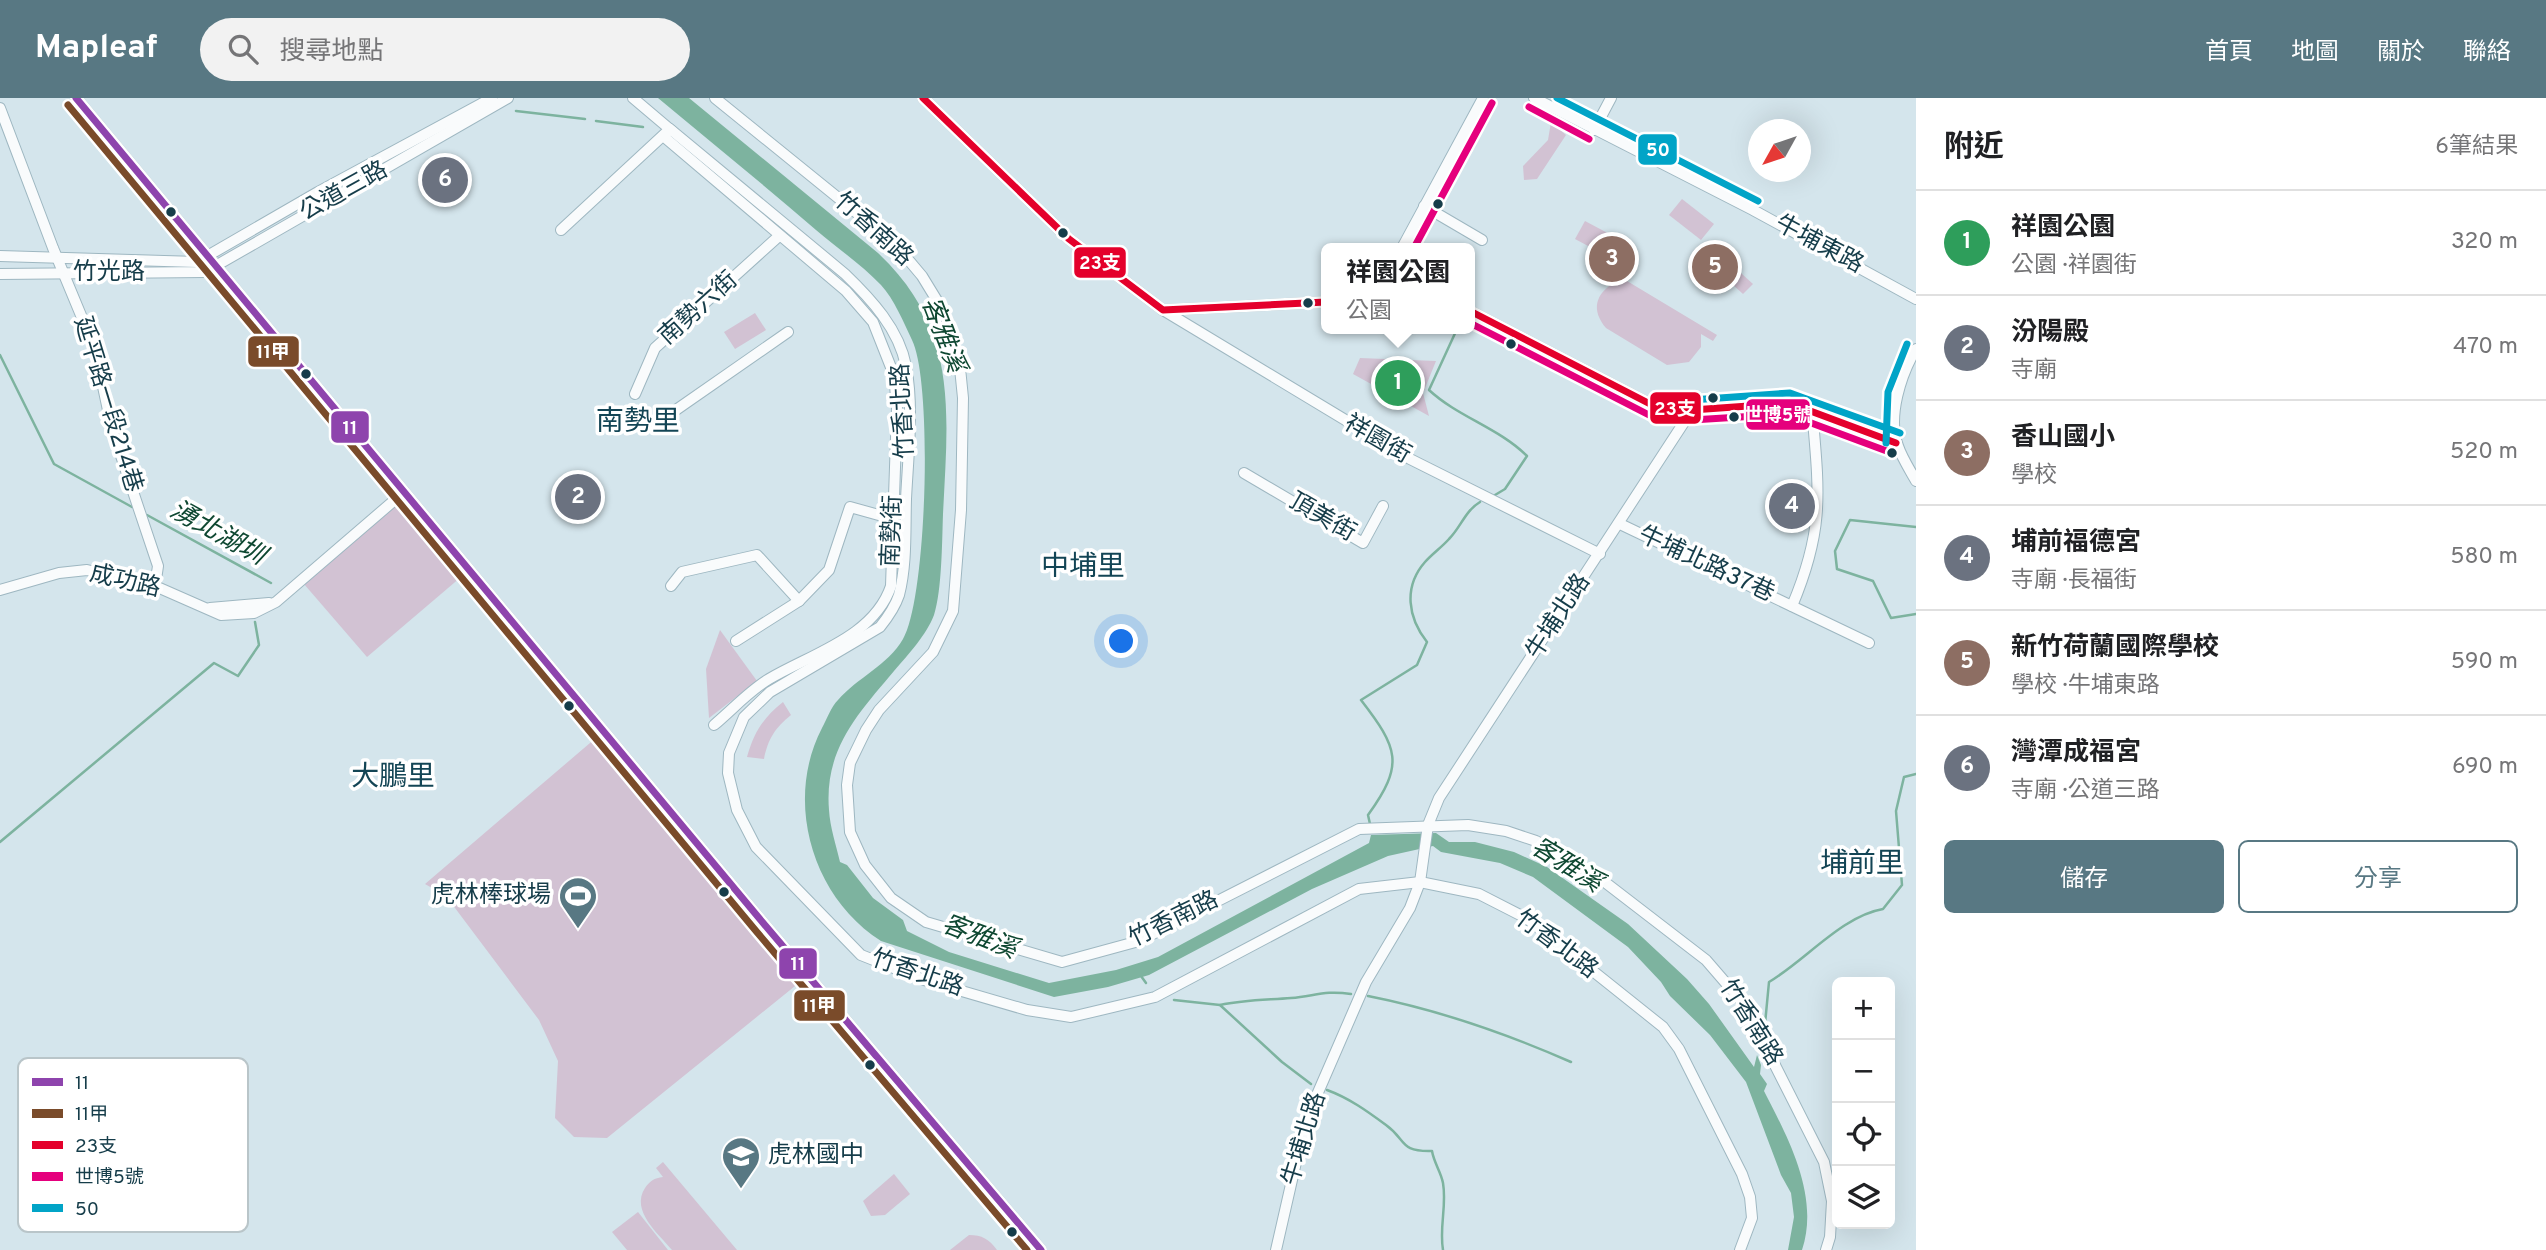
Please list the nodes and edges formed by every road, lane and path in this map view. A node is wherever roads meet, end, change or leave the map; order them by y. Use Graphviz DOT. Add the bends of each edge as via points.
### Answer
graph roads {
  1 [pos="76,98"];
  2 [pos="492,98"];
  3 [pos="508,98"];
  4 [pos="633,98"];
  5 [pos="715,98"];
  6 [pos="923,98"];
  7 [pos="1483,98"];
  8 [pos="1534,98"];
  9 [pos="1611,98"];
  10 [pos="0,108"];
  11 [pos="1594,130"];
  12 [pos="668,132"];
  13 [pos="1424,206"];
  14 [pos="561,230"];
  15 [pos="779,236"];
  16 [pos="1482,240"];
  17 [pos="1405,243"];
  18 [pos="0,256"];
  19 [pos="57,257"];
  20 [pos="209,258"];
  21 [pos="216,267"];
  22 [pos="63,273"];
  23 [pos="0,274"];
  24 [pos="1916,299"];
  25 [pos="1321,302"];
  26 [pos="1206,308"];
  27 [pos="1163,310"];
  28 [pos="1475,315"];
  29 [pos="788,332"];
  30 [pos="1202,333"];
  31 [pos="1916,349"];
  32 [pos="635,394"];
  33 [pos="1812,409"];
  34 [pos="1692,410"];
  35 [pos="673,412"];
  36 [pos="1896,443"];
  37 [pos="1244,473"];
  38 [pos="1916,481"];
  39 [pos="404,492"];
  40 [pos="1384,506"];
  41 [pos="893,519"];
  42 [pos="1620,524"];
  43 [pos="1600,554"];
  44 [pos="155,586"];
  45 [pos="671,586"];
  46 [pos="0,590"];
  47 [pos="799,601"];
  48 [pos="1792,606"];
  49 [pos="736,641"];
  50 [pos="1869,643"];
  51 [pos="714,725"];
  52 [pos="1428,825"];
  53 [pos="1420,882"];
  54 [pos="1041,1250"];
  55 [pos="1276,1250"];
  56 [pos="1741,1250"];
  57 [pos="1826,1250"];
  1 -- 20 [label="street"];
  2 -- 20 [label="street, 公道三路" via="318,192"];
  3 -- 21 [label="street, 公道三路"];
  4 -- 12 [label="street, 竹香北路"];
  5 -- 52 [label="street, 竹香南路" via="895,244 944,312 959,358 961,510 953,611 933,652 866,730 850,763 847,785 850,832 865,865 891,898 926,922 1062,962 1139,941 1359,829"];
  6 -- 27 [label="street, 祥園街" via="1069,239"];
  7 -- 13 [label="street"];
  8 -- 11 [label="street, 牛埔東路"];
  9 -- 11 [label="street"];
  10 -- 19 [label="street, 延平路一段214巷"];
  11 -- 24 [label="street, 牛埔東路"];
  12 -- 14 [label="street"];
  12 -- 15 [label="street, 南勢街"];
  12 -- 53 [label="street, 竹香北路" via="870,297 890,327 906,365 904,564 899,596 880,627 757,703 744,717 729,753 731,791 745,830 839,935 861,956 899,972 1027,1010 1070,1017 1155,997 1359,889"];
  13 -- 16 [label="street"];
  13 -- 17 [label="street"];
  15 -- 32 [label="street, 南勢六街" via="655,348"];
  15 -- 41 [label="street, 南勢街" via="846,290 873,322 882,341 896,397"];
  18 -- 19 [label="street, 竹光路"];
  19 -- 20 [label="street, 竹光路" via="197,262"];
  19 -- 22 [label="street, 延平路一段214巷"];
  20 -- 21 [label="street"];
  21 -- 22 [label="street, 竹光路" via="205,272"];
  21 -- 39 [label="street"];
  22 -- 23 [label="street, 竹光路"];
  22 -- 44 [label="street, 延平路一段214巷" via="95,349 112,429 158,566"];
  25 -- 26 [label="street"];
  26 -- 27 [label="street"];
  26 -- 30 [label="street" via="1196,317"];
  27 -- 30 [label="street, 祥園街"];
  28 -- 34 [label="street" via="1654,406"];
  29 -- 35 [label="street"];
  30 -- 43 [label="street, 祥園街" via="1410,459"];
  31 -- 36 [label="street" via="1902,373 1896,397"];
  33 -- 34 [label="street" via="1784,402"];
  33 -- 36 [label="street"];
  33 -- 48 [label="street" via="1818,521 1811,558"];
  34 -- 42 [label="street, 牛埔北路"];
  36 -- 38 [label="street"];
  37 -- 40 [label="street, 頂美街" via="1363,542"];
  39 -- 44 [label="street, 成功路" via="276,602 208,608"];
  39 -- 54 [label="street"];
  41 -- 47 [label="street" via="850,507 829,570"];
  41 -- 51 [label="street, 南勢街" via="891,586 872,619 766,681"];
  42 -- 43 [label="street, 牛埔北路"];
  42 -- 48 [label="street, 牛埔北路37巷"];
  43 -- 52 [label="street, 牛埔北路" via="1438,799"];
  44 -- 46 [label="street, 成功路" via="87,570"];
  45 -- 47 [label="street" via="682,572 757,555"];
  47 -- 49 [label="street"];
  48 -- 50 [label="street, 牛埔北路37巷"];
  52 -- 53 [label="street, 牛埔北路"];
  52 -- 57 [label="street, 竹香南路" via="1486,827 1536,841 1564,855 1723,977 1760,1032 1824,1162 1832,1201"];
  53 -- 55 [label="street, 牛埔北路" via="1410,908 1366,982 1313,1104"];
  53 -- 56 [label="street, 竹香北路" via="1479,894 1526,918 1663,1027 1679,1049 1742,1174 1752,1218"];
}
